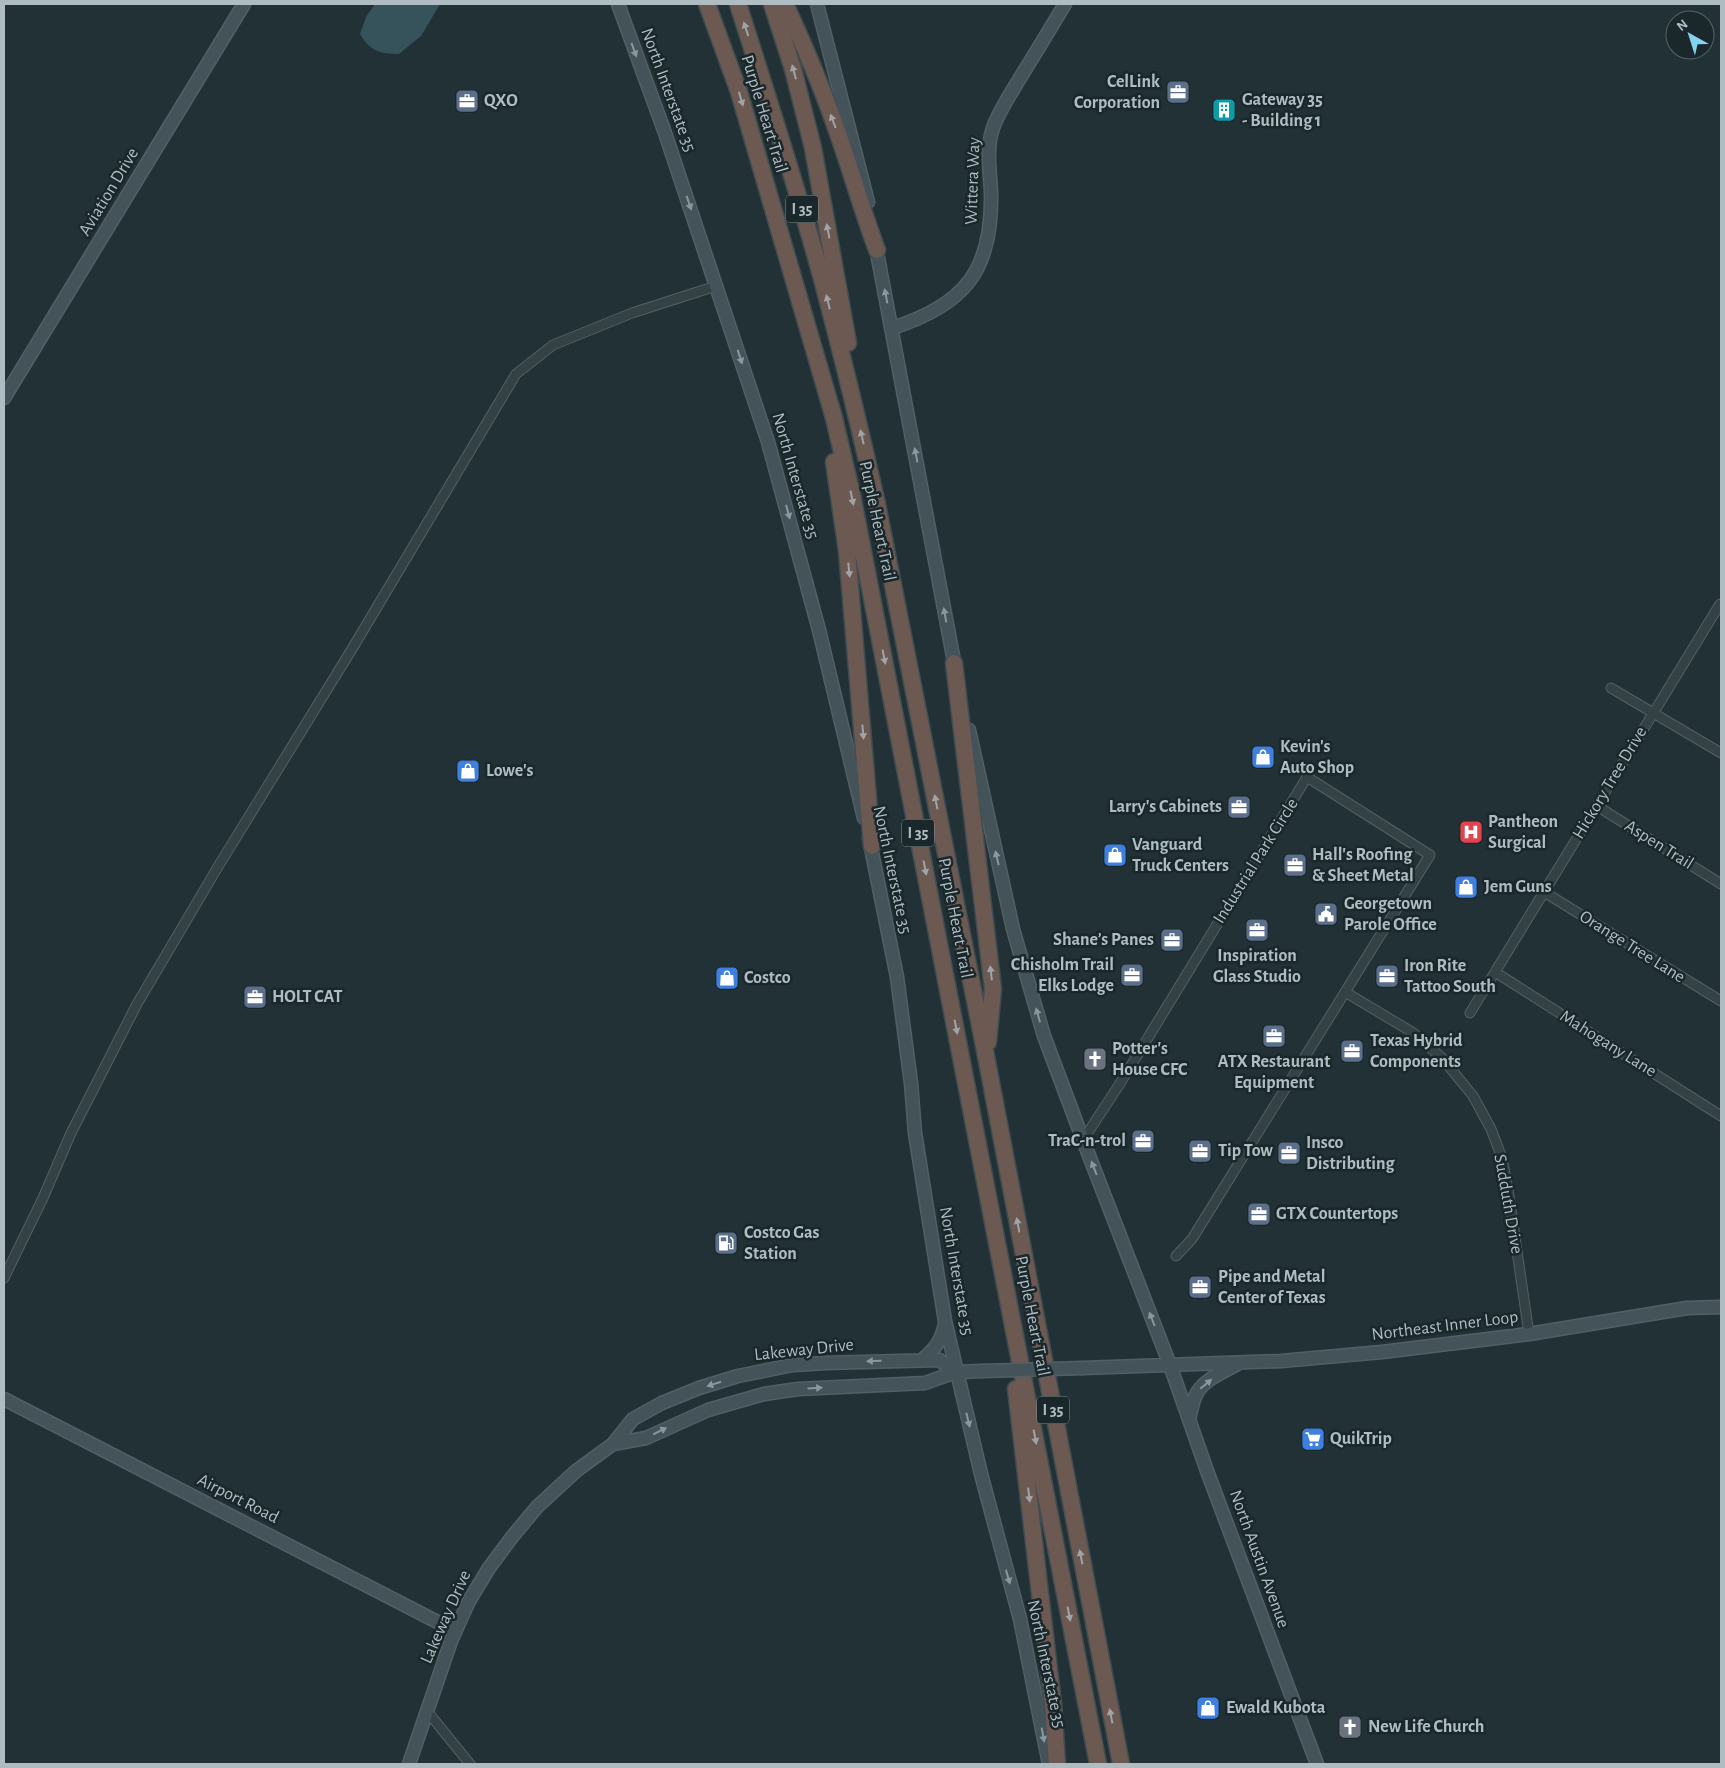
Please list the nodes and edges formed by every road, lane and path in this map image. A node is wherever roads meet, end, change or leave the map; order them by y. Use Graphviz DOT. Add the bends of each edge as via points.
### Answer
graph roads {
  1 [pos="244,4"];
  2 [pos="618,4"];
  3 [pos="707,4"];
  4 [pos="738,4"];
  5 [pos="772,4"];
  6 [pos="785,4"];
  7 [pos="818,4"];
  8 [pos="1065,4"];
  9 [pos="877,250"];
  10 [pos="716,286"];
  11 [pos="892,328"];
  12 [pos="813,349"];
  13 [pos="4,398"];
  14 [pos="857,417"];
  15 [pos="1720,604"];
  16 [pos="954,663"];
  17 [pos="1611,688"];
  18 [pos="1654,713"];
  19 [pos="1721,753"];
  20 [pos="1597,806"];
  21 [pos="872,846"];
  22 [pos="1721,884"];
  23 [pos="1544,892"];
  24 [pos="1495,972"];
  25 [pos="1345,992"];
  26 [pos="1721,1001"];
  27 [pos="1470,1013"];
  28 [pos="986,1056"];
  29 [pos="1721,1116"];
  30 [pos="1083,1140"];
  31 [pos="1176,1256"];
  32 [pos="4,1278"];
  33 [pos="1721,1307"];
  34 [pos="1013,1320"];
  35 [pos="945,1321"];
  36 [pos="1529,1334"];
  37 [pos="922,1360"];
  38 [pos="1240,1362"];
  39 [pos="1170,1365"];
  40 [pos="956,1372"];
  41 [pos="4,1399"];
  42 [pos="1189,1420"];
  43 [pos="613,1444"];
  44 [pos="455,1631"];
  45 [pos="427,1711"];
  46 [pos="409,1764"];
  47 [pos="470,1764"];
  48 [pos="1049,1764"];
  49 [pos="1057,1764"];
  50 [pos="1098,1764"];
  51 [pos="1120,1764"];
  52 [pos="1317,1764"];
  1 -- 13 [label="main road, Aviation Drive"];
  2 -- 10 [label="main road, North Interstate 35, one-way"];
  3 -- 12 [label="highway, Purple Heart Trail / I 35, one-way" via="738,92"];
  14 -- 4 [label="highway, Purple Heart Trail / I 35, one-way" via="822,279"];
  14 -- 5 [label="highway, one-way" via="847,338 812,148 793,69"];
  9 -- 6 [label="highway, one-way" via="862,213 837,130"];
  7 -- 9 [label="main road" via="870,209"];
  8 -- 11 [label="main road, Wittera Way" via="992,129 989,148 990,228 984,256 973,277 956,296 935,310"];
  11 -- 9 [label="main road, one-way"];
  10 -- 21 [label="main road, North Interstate 35, one-way" via="776,470"];
  10 -- 32 [label="street" via="632,313 553,345 516,374 137,1004 71,1133"];
  16 -- 11 [label="main road, one-way"];
  12 -- 21 [label="highway, one-way" via="847,551"];
  12 -- 34 [label="highway, Purple Heart Trail / I 35, one-way" via="852,494"];
  28 -- 14 [label="highway, Purple Heart Trail / I 35, one-way" via="904,636"];
  15 -- 18 [label="street, Hickory Tree Drive"];
  28 -- 16 [label="highway, one-way" via="993,989"];
  30 -- 16 [label="main road, one-way" via="1044,1036 1013,929"];
  17 -- 18 [label="street"];
  18 -- 19 [label="street"];
  18 -- 20 [label="street, Hickory Tree Drive"];
  20 -- 22 [label="street, Aspen Trail"];
  20 -- 23 [label="street, Hickory Tree Drive"];
  21 -- 35 [label="main road, North Interstate 35" via="896,977 915,1133"];
  23 -- 24 [label="street, Hickory Tree Drive"];
  23 -- 26 [label="street, Orange Tree Lane"];
  24 -- 27 [label="street, Hickory Tree Drive"];
  24 -- 29 [label="street, Mahogany Lane"];
  25 -- 30 [label="street, Industrial Park Circle" via="1430,855 1308,777"];
  25 -- 31 [label="street, Industrial Park Circle" via="1192,1239"];
  25 -- 36 [label="street, Sudduth Drive" via="1412,1032 1442,1058 1473,1096 1491,1129 1502,1158 1508,1189"];
  51 -- 28 [label="highway, Purple Heart Trail / I 35, one-way"];
  39 -- 30 [label="main road, one-way"];
  33 -- 36 [label="main road, Northeast Inner Loop" via="1687,1308"];
  34 -- 49 [label="highway, one-way" via="1017,1394"];
  34 -- 50 [label="highway, Purple Heart Trail / I 35, one-way"];
  35 -- 37 [label="main road" via="940,1342"];
  35 -- 40 [label="main road, North Interstate 35"];
  36 -- 38 [label="main road, Northeast Inner Loop" via="1382,1352"];
  37 -- 40 [label="main road, Lakeway Drive" via="939,1360"];
  37 -- 43 [label="main road, Lakeway Drive, one-way" via="793,1365 738,1376 662,1403 633,1419"];
  38 -- 39 [label="main road, Northeast Inner Loop"];
  42 -- 38 [label="main road, one-way" via="1200,1388"];
  39 -- 40 [label="main road, Lakeway Drive, bridge"];
  39 -- 42 [label="main road, North Austin Avenue"];
  43 -- 40 [label="main road, Lakeway Drive, one-way" via="646,1438 708,1410 764,1394 808,1388 925,1383"];
  40 -- 48 [label="main road, North Interstate 35, one-way" via="1020,1619"];
  41 -- 44 [label="main road, Airport Road"];
  42 -- 52 [label="main road, North Austin Avenue"];
  43 -- 44 [label="main road, Lakeway Drive" via="565,1480 524,1520 488,1568"];
  44 -- 45 [label="main road, Lakeway Drive"];
  45 -- 46 [label="main road, Lakeway Drive"];
  45 -- 47 [label="street"];
}
